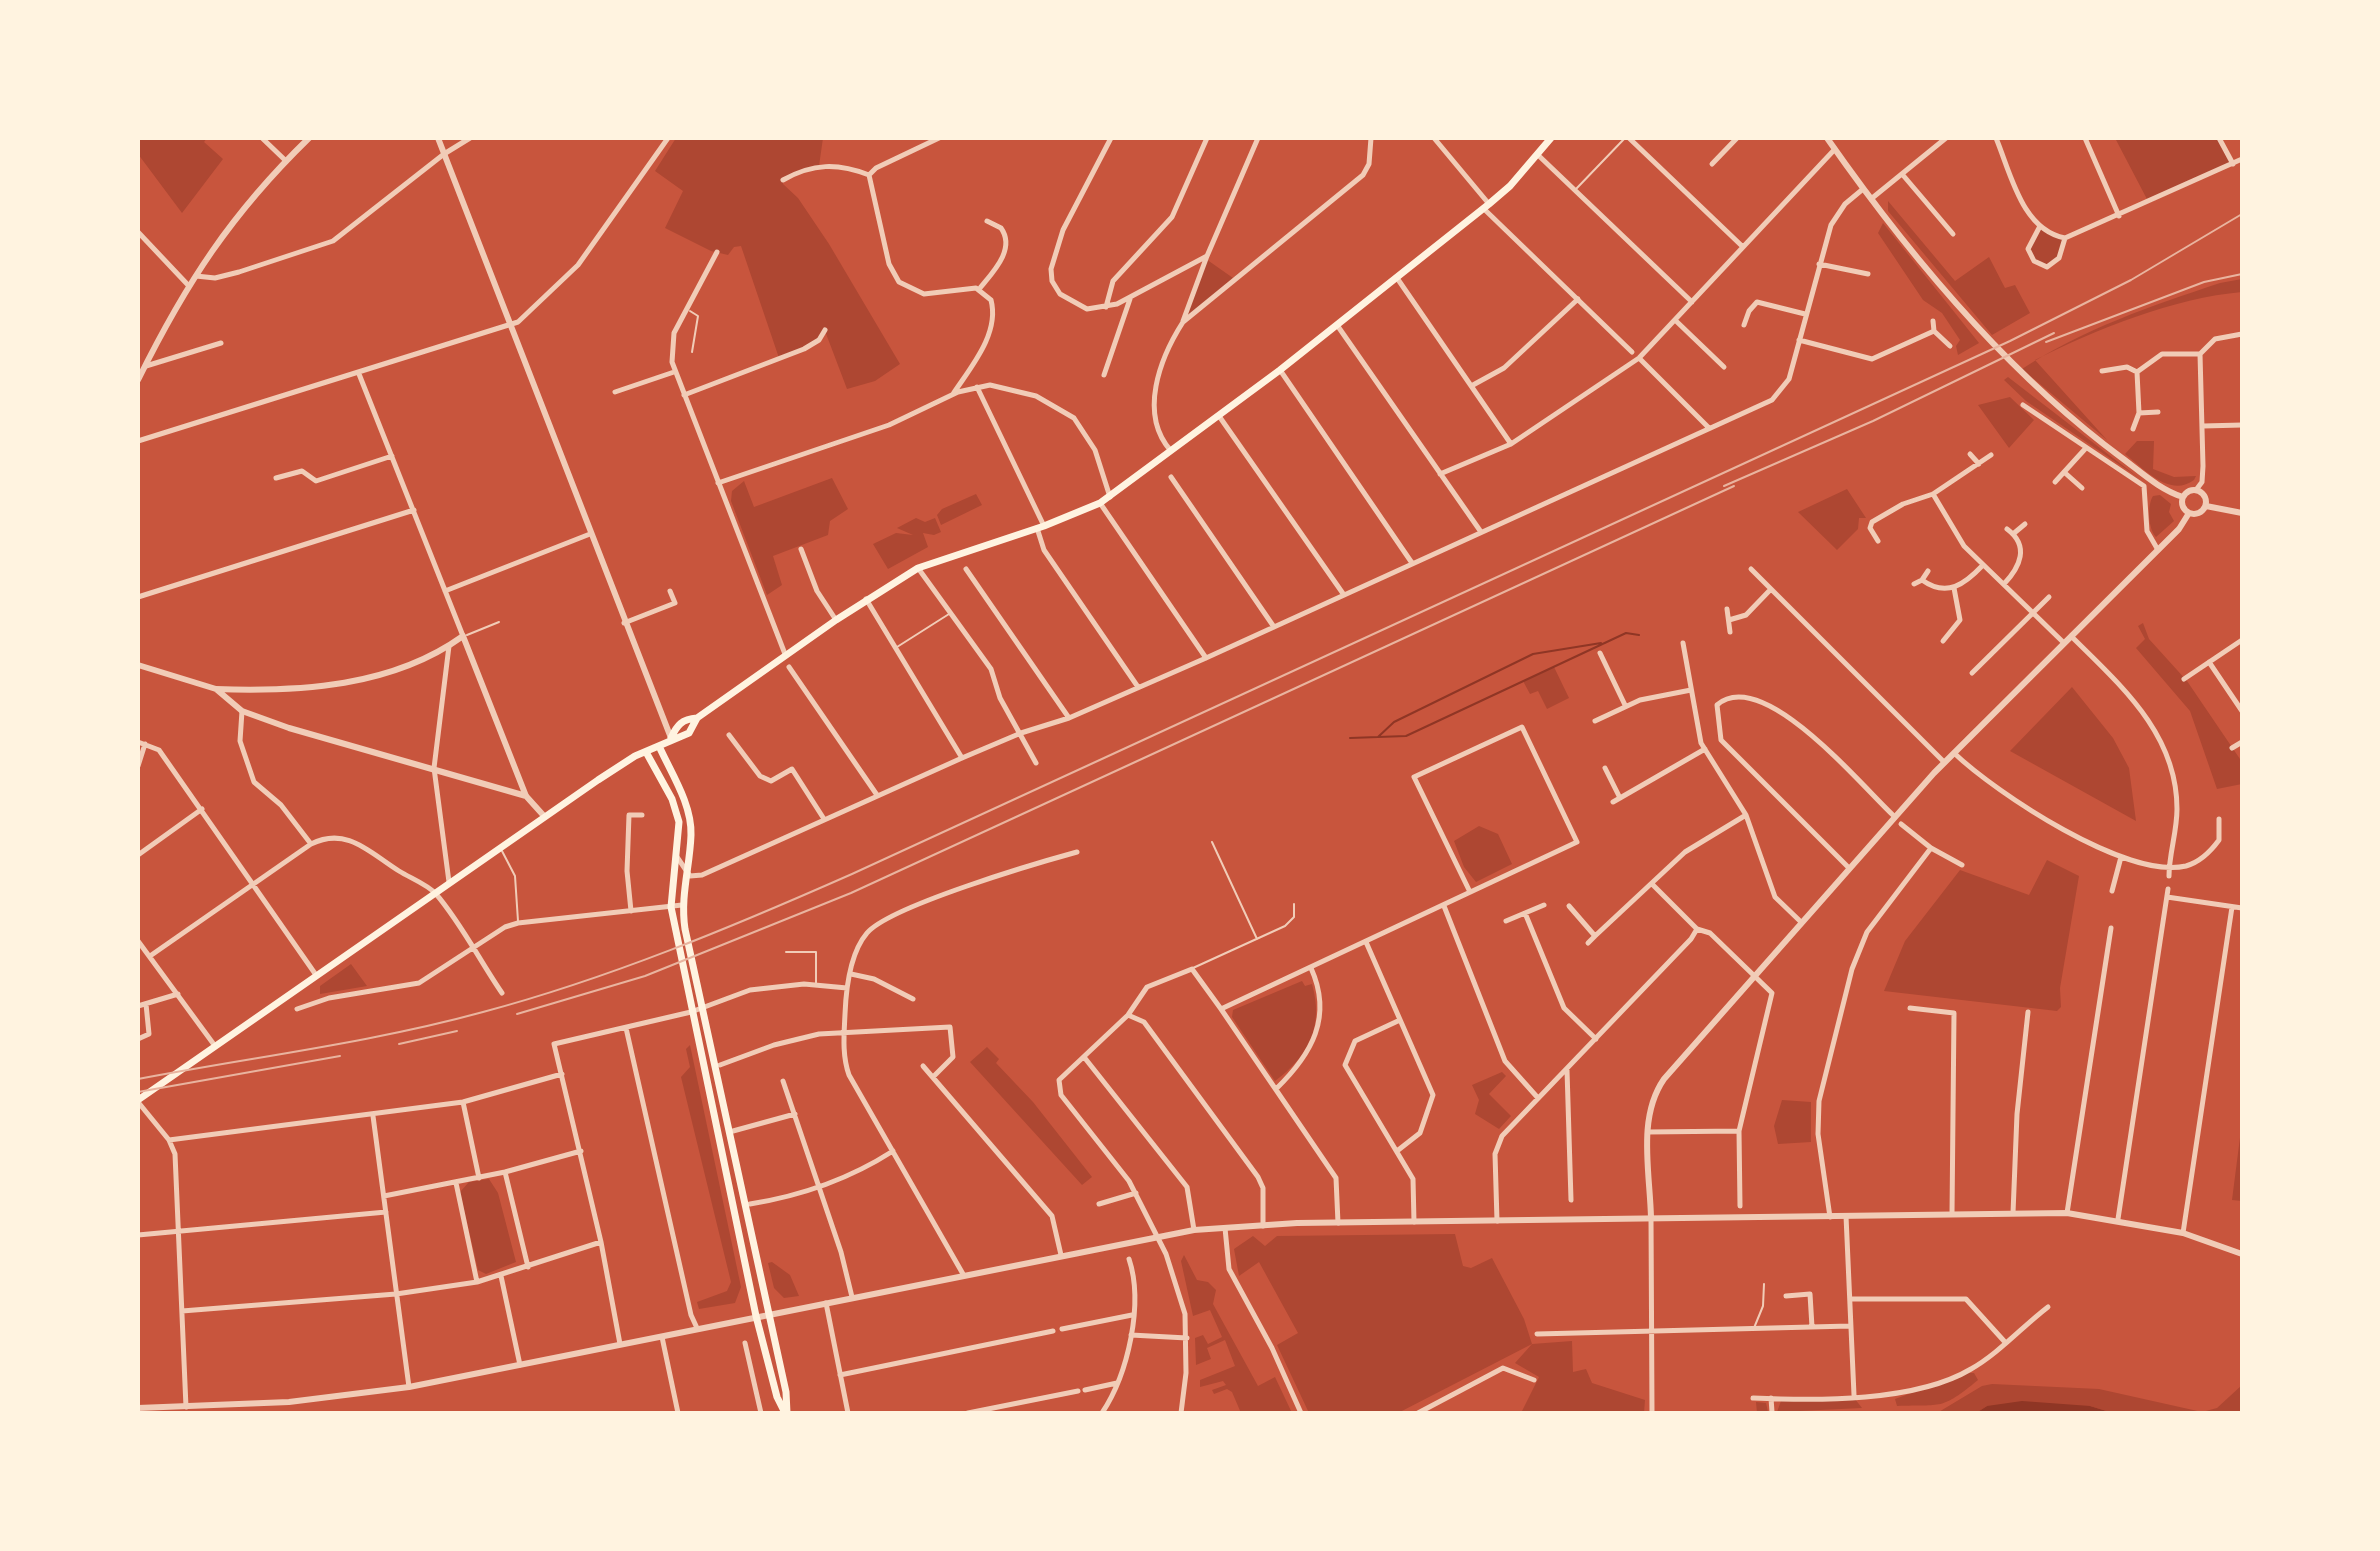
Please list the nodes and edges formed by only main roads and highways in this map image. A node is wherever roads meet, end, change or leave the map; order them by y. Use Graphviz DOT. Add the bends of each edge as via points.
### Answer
graph roads {
  1 [pos="1551,138"];
  2 [pos="697,718"];
  3 [pos="671,738"];
  4 [pos="659,746"];
  5 [pos="646,752"];
  6 [pos="138,1101"];
  7 [pos="786,1413"];
  1 -- 2 [label="main road" via="1486,206 1110,497 1041,527 918,568"];
  2 -- 3 [label="main road" via="689,733"];
  2 -- 3 [label="main road" via="686,719"];
  3 -- 4 [label="main road"];
  4 -- 5 [label="main road"];
  4 -- 7 [label="main road" via="688,812 691,833 682,905"];
  5 -- 6 [label="main road" via="544,816"];
  5 -- 7 [label="main road" via="679,822 671,907 756,1316"];
}
